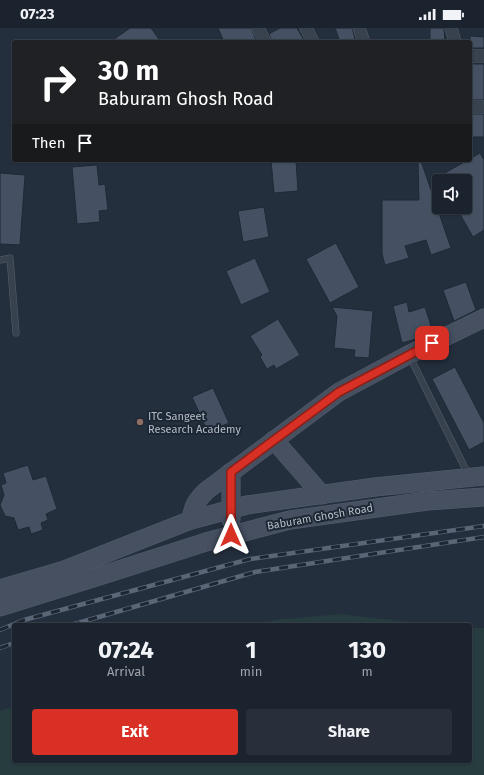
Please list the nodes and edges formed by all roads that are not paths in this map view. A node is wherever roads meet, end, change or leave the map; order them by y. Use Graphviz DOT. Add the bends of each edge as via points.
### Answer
graph roads {
  1 [pos="258,28"];
  2 [pos="306,28"];
  3 [pos="359,28"];
  4 [pos="451,28"];
  5 [pos="264,40"];
  6 [pos="312,40"];
  7 [pos="363,40"];
  8 [pos="454,40"];
  9 [pos="472,56"];
  10 [pos="484,56"];
  11 [pos="472,107"];
  12 [pos="484,107"];
  13 [pos="0,260"];
  14 [pos="484,318"];
  15 [pos="16,333"];
  16 [pos="408,355"];
  17 [pos="274,440"];
  18 [pos="231,472"];
  19 [pos="477,477"];
  20 [pos="322,495"];
  21 [pos="484,497"];
  22 [pos="231,510"];
  23 [pos="190,520"];
  24 [pos="231,535"];
  25 [pos="100,556"];
  26 [pos="106,574"];
  27 [pos="0,589"];
  28 [pos="0,607"];
  1 -- 5 [label="street"];
  2 -- 6 [label="street"];
  3 -- 7 [label="street"];
  4 -- 8 [label="street"];
  9 -- 10 [label="street"];
  11 -- 12 [label="street"];
  13 -- 15 [label="lane" via="10,258"];
  14 -- 16 [label="main road"];
  16 -- 17 [label="main road" via="339,392"];
  16 -- 19 [label="lane"];
  17 -- 18 [label="main road"];
  17 -- 20 [label="main road"];
  18 -- 22 [label="main road"];
  18 -- 23 [label="main road" via="197,500"];
  19 -- 20 [label="main road, Baburam Ghosh Road"];
  20 -- 22 [label="main road, Baburam Ghosh Road" via="247,505"];
  21 -- 24 [label="main road, Baburam Ghosh Road" via="427,501 290,520"];
  22 -- 23 [label="main road, Baburam Ghosh Road"];
  22 -- 24 [label="main road"];
  23 -- 25 [label="main road, Baburam Ghosh Road"];
  24 -- 26 [label="main road, Baburam Ghosh Road"];
  25 -- 26 [label="main road"];
  25 -- 27 [label="main road, Baburam Ghosh Road" via="64,570"];
  26 -- 28 [label="main road, Baburam Ghosh Road"];
}
